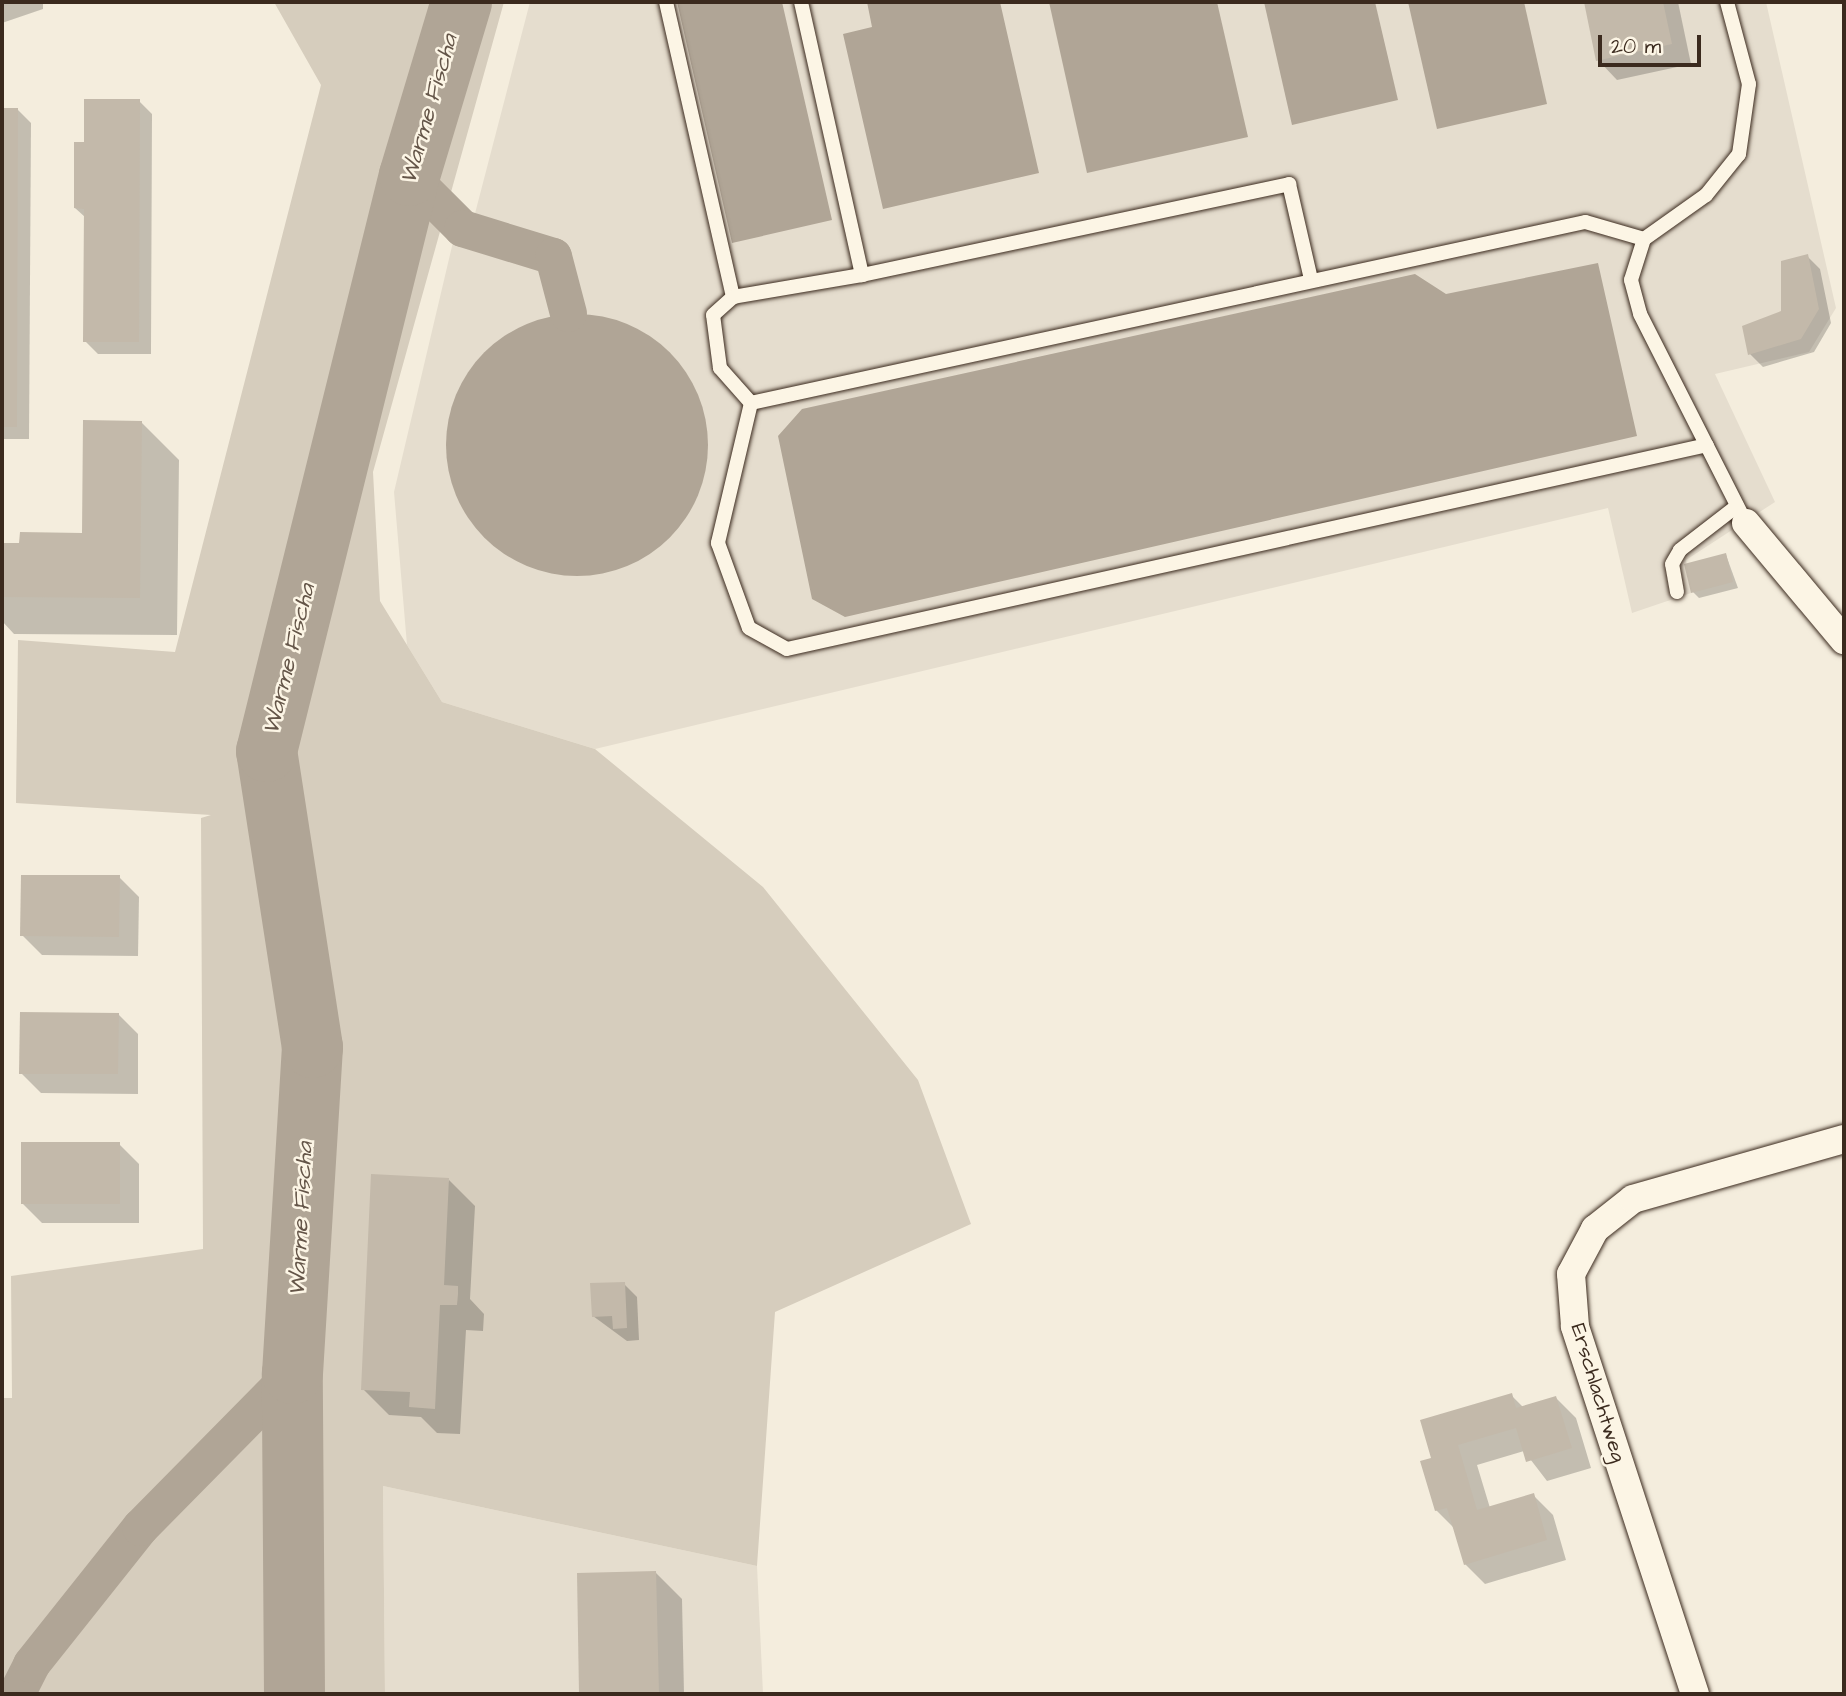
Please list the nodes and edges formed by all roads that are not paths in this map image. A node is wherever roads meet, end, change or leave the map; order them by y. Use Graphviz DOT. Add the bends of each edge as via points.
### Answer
graph roads {
  1 [pos="666,2"];
  2 [pos="802,2"];
  3 [pos="1727,2"];
  4 [pos="1644,239"];
  5 [pos="862,275"];
  6 [pos="1311,279"];
  7 [pos="733,296"];
  8 [pos="751,403"];
  9 [pos="1707,445"];
  10 [pos="1741,514"];
  11 [pos="1677,593"];
  12 [pos="1844,640"];
  13 [pos="1844,1139"];
  14 [pos="1695,1694"];
  1 -- 7 [label="lane"];
  2 -- 5 [label="lane"];
  3 -- 4 [label="lane" via="1749,83 1739,154 1706,195"];
  4 -- 6 [label="lane" via="1585,222"];
  4 -- 9 [label="lane" via="1631,280 1640,314"];
  5 -- 6 [label="lane" via="1289,184"];
  5 -- 7 [label="lane"];
  6 -- 8 [label="lane"];
  7 -- 8 [label="lane" via="713,315 720,368"];
  8 -- 9 [label="lane" via="718,543 749,628 787,649"];
  9 -- 10 [label="lane"];
  10 -- 11 [label="lane" via="1680,550 1672,564"];
  10 -- 12 [label="street"];
  13 -- 14 [label="street, Erschlachtweg" via="1633,1199 1595,1229 1571,1274 1575,1326"];
}
